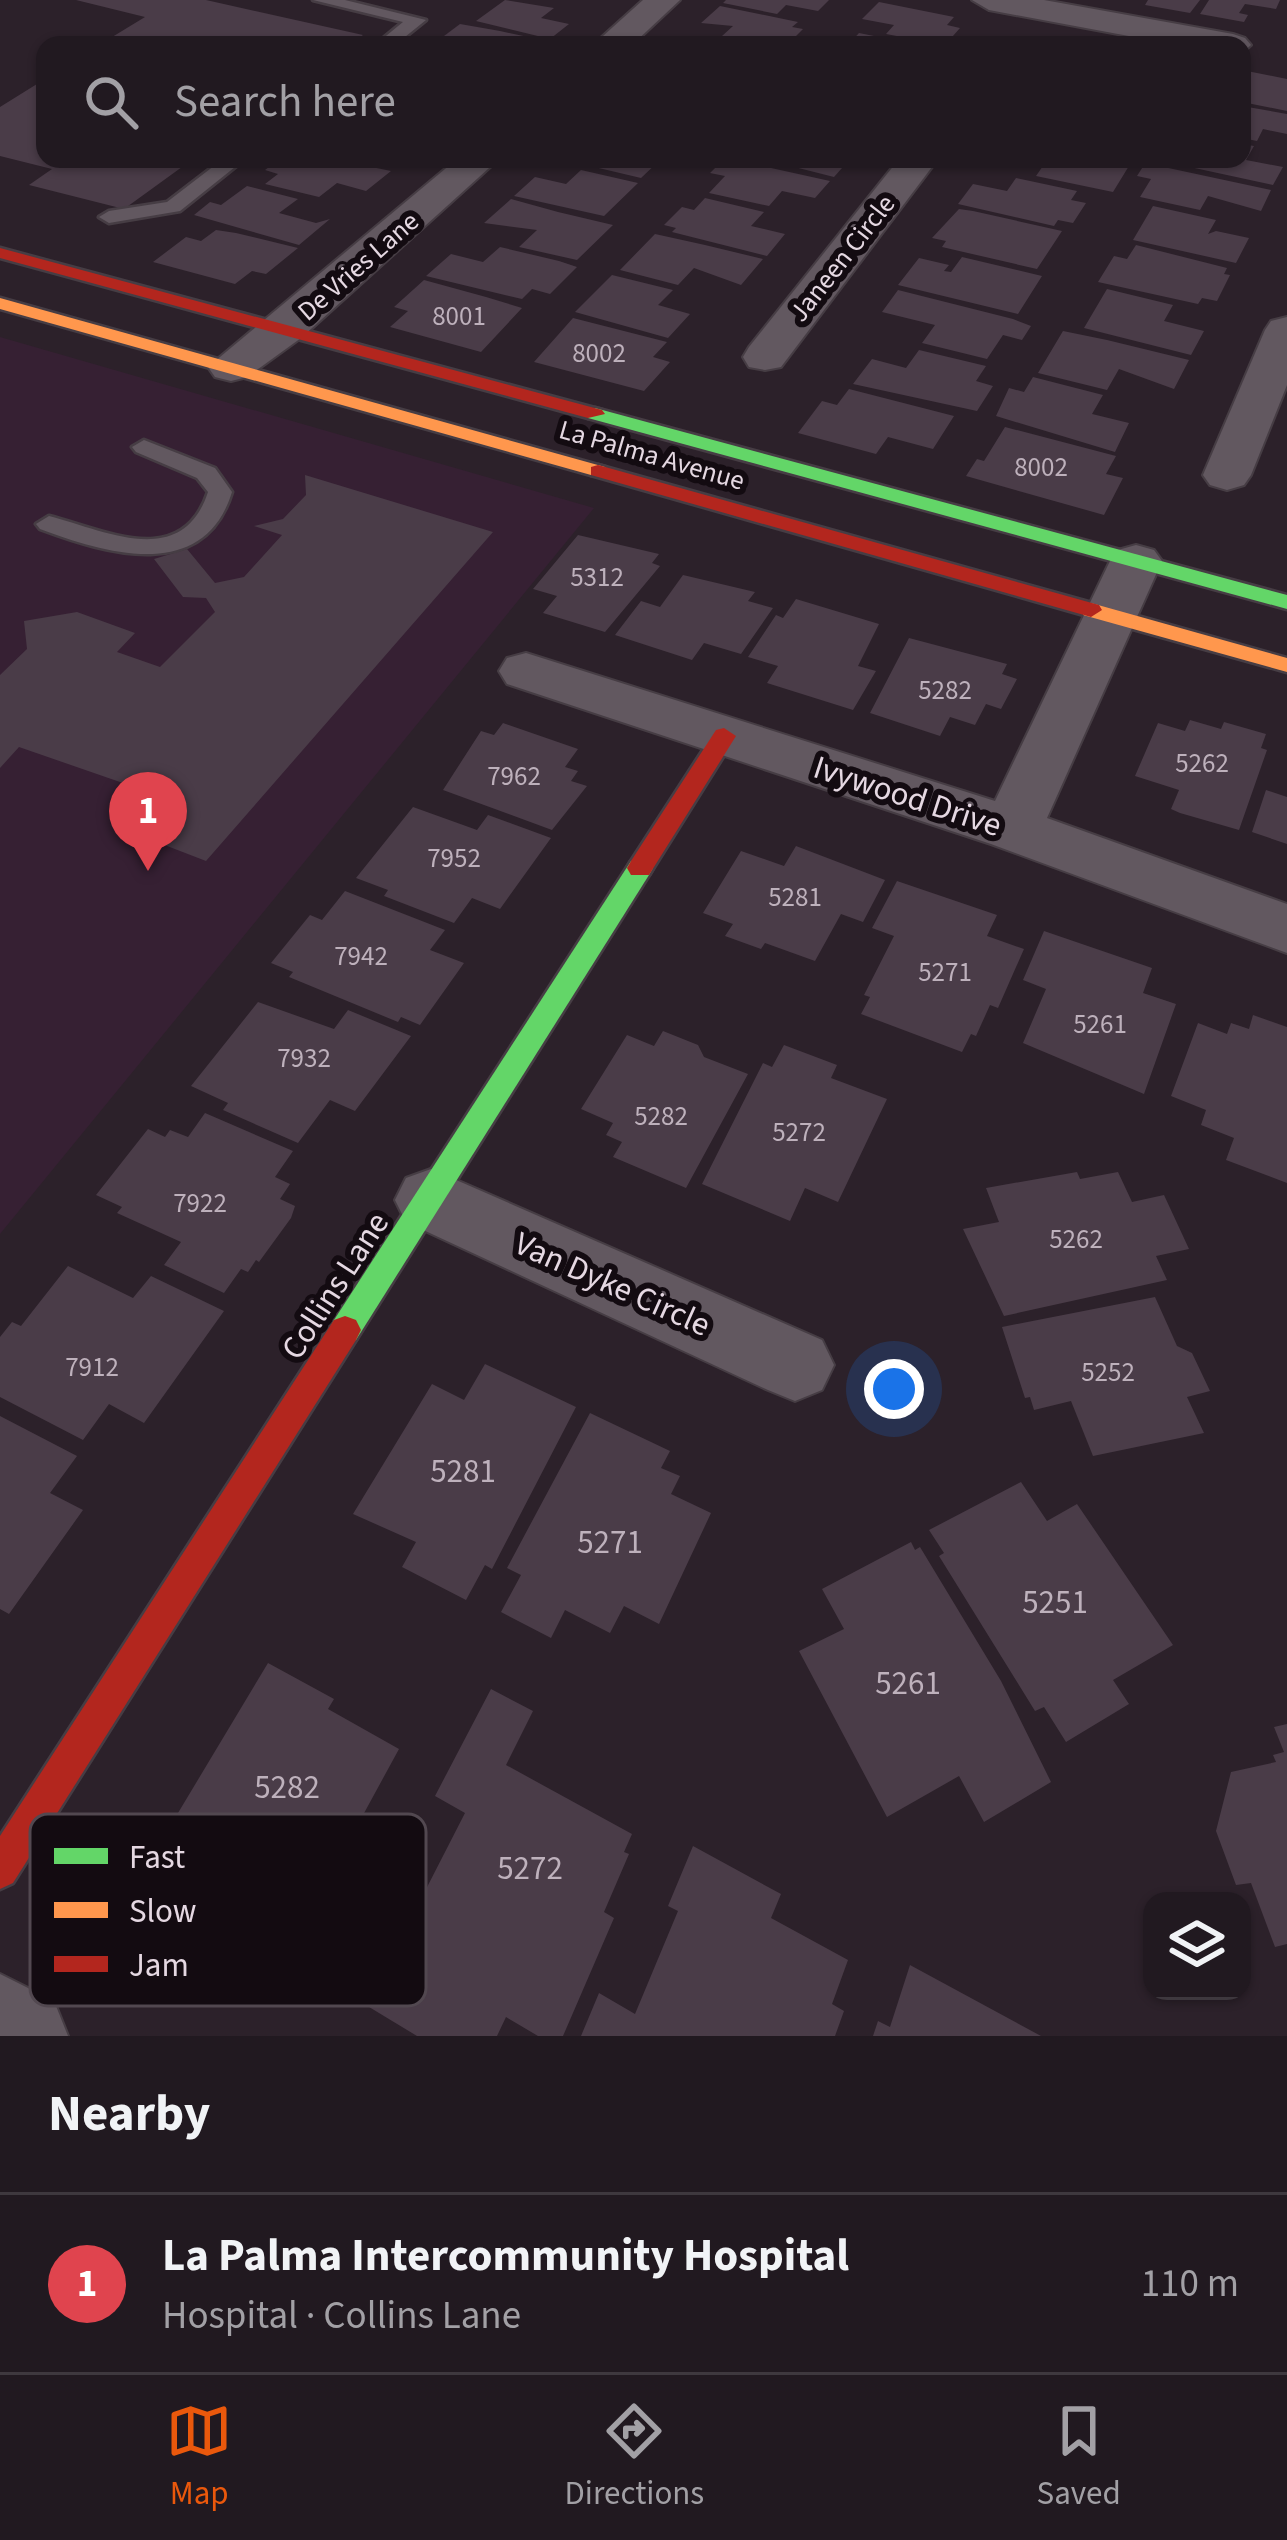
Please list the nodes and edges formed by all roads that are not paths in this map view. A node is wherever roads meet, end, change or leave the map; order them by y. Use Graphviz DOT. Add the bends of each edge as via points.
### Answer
graph roads {
  1 [pos="320,0"];
  2 [pos="663,0"];
  3 [pos="989,0"];
  4 [pos="396,36"];
  5 [pos="621,36"];
  6 [pos="1149,36"];
  7 [pos="223,168"];
  8 [pos="470,168"];
  9 [pos="912,168"];
  10 [pos="109,217"];
  11 [pos="0,254"];
  12 [pos="0,303"];
  13 [pos="285,329"];
  14 [pos="1287,330"];
  15 [pos="765,357"];
  16 [pos="231,367"];
  17 [pos="144,447"];
  18 [pos="1227,475"];
  19 [pos="50,524"];
  20 [pos="1136,561"];
  21 [pos="1287,602"];
  22 [pos="1113,616"];
  23 [pos="1287,665"];
  24 [pos="526,671"];
  25 [pos="724,736"];
  26 [pos="1012,829"];
  27 [pos="1287,929"];
  28 [pos="431,1200"];
  29 [pos="795,1365"];
  30 [pos="36,1814"];
  31 [pos="30,1823"];
  32 [pos="0,1870"];
  33 [pos="0,2024"];
  34 [pos="20,2036"];
  1 -- 4 [label="lane" via="417,20"];
  2 -- 5 [label="street"];
  3 -- 6 [label="street" via="1025,22"];
  7 -- 10 [label="lane" via="172,207"];
  8 -- 13 [label="street, De Vries Lane"];
  9 -- 15 [label="street, Janeen Circle"];
  11 -- 13 [label="main road, La Palma Avenue"];
  12 -- 16 [label="main road, La Palma Avenue"];
  13 -- 16 [label="street, De Vries Lane"];
  13 -- 20 [label="main road, La Palma Avenue"];
  14 -- 18 [label="street"];
  16 -- 22 [label="main road, La Palma Avenue"];
  17 -- 19 [label="lane" via="206,473 220,492 212,520 141,549"];
  20 -- 21 [label="main road, La Palma Avenue"];
  20 -- 22 [label="street"];
  22 -- 23 [label="main road, La Palma Avenue"];
  22 -- 26 [label="street"];
  24 -- 25 [label="street, Ivywood Drive"];
  25 -- 26 [label="street, Ivywood Drive"];
  25 -- 28 [label="main road, Collins Lane"];
  26 -- 27 [label="street, Ivywood Drive"];
  28 -- 29 [label="street, Van Dyke Circle"];
  28 -- 30 [label="main road, Collins Lane"];
  31 -- 32 [label="main road, Collins Lane"];
  33 -- 34 [label="street"];
}
